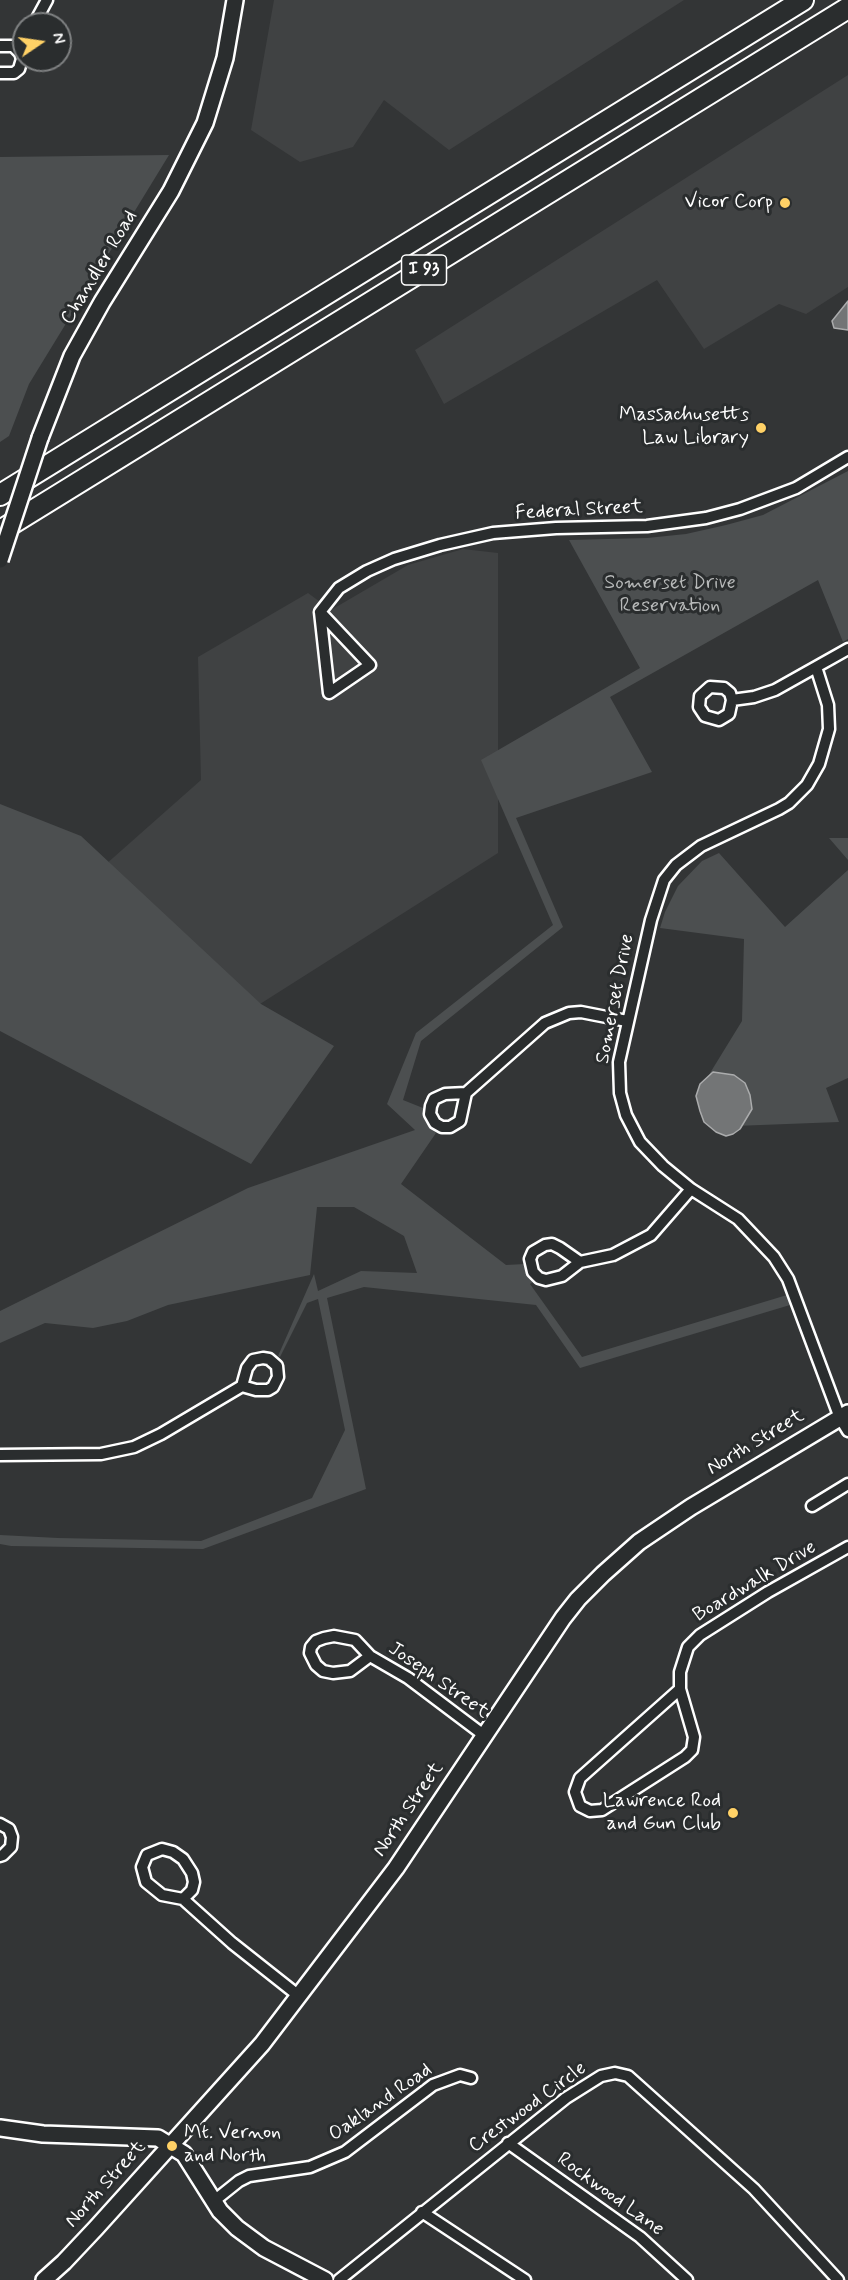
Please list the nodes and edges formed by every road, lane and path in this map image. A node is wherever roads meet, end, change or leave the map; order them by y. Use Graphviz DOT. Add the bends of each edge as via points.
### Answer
graph roads {
  1 [pos="235,0"];
  2 [pos="802,0"];
  3 [pos="848,8"];
  4 [pos="848,457"];
  5 [pos="0,495"];
  6 [pos="0,531"];
  7 [pos="0,560"];
  8 [pos="320,612"];
  9 [pos="848,649"];
  10 [pos="816,667"];
  11 [pos="732,700"];
  12 [pos="627,1021"];
  13 [pos="466,1093"];
  14 [pos="691,1189"];
  15 [pos="580,1262"];
  16 [pos="242,1386"];
  17 [pos="845,1421"];
  18 [pos="0,1455"];
  19 [pos="848,1484"];
  20 [pos="812,1506"];
  21 [pos="848,1546"];
  22 [pos="370,1656"];
  23 [pos="680,1689"];
  24 [pos="484,1736"];
  25 [pos="0,1824"];
  26 [pos="0,1856"];
  27 [pos="183,1899"];
  28 [pos="300,1996"];
  29 [pos="471,2078"];
  30 [pos="0,2128"];
  31 [pos="508,2143"];
  32 [pos="170,2145"];
  33 [pos="214,2201"];
  34 [pos="422,2212"];
  35 [pos="44,2280"];
  36 [pos="325,2280"];
  37 [pos="339,2280"];
  38 [pos="525,2280"];
  39 [pos="687,2280"];
  40 [pos="838,2280"];
  1 -- 7 [label="main road, Chandler Road, bridge" via="225,58 205,123 171,191 72,356"];
  2 -- 5 [label="highway, I 93"];
  3 -- 6 [label="highway, I 93"];
  4 -- 8 [label="street, Federal Street" via="786,492 706,518 646,526 493,533 414,552 339,588"];
  8 -- 8 [label="street" via="370,665 329,693 322,635"];
  9 -- 10 [label="street"];
  10 -- 11 [label="street" via="775,690"];
  10 -- 12 [label="street, Somerset Drive" via="829,717 827,741 817,769 789,803 701,846 664,880 654,906"];
  12 -- 13 [label="street" via="581,1012 557,1017 534,1032"];
  12 -- 14 [label="street, Somerset Drive" via="619,1062 620,1093 626,1115 640,1142"];
  14 -- 15 [label="street" via="651,1235 613,1255"];
  14 -- 17 [label="street, Somerset Drive" via="738,1219 774,1257 788,1279"];
  16 -- 18 [label="street" via="155,1437 118,1452"];
  17 -- 24 [label="main road, North Street" via="691,1507 639,1542 562,1617"];
  19 -- 20 [label="street"];
  21 -- 23 [label="street, Boardwalk Drive" via="700,1635 684,1656"];
  22 -- 22 [label="street, Joseph Street" via="350,1671 333,1673 316,1665 310,1653 316,1641 334,1636 355,1640"];
  22 -- 24 [label="street, Joseph Street" via="408,1678"];
  23 -- 23 [label="street, Boardwalk Drive" via="694,1737 690,1752 602,1810 580,1806 574,1792 580,1778"];
  24 -- 28 [label="main road, North Street" via="396,1868"];
  25 -- 26 [label="street" via="9,1829 12,1837 11,1847"];
  27 -- 27 [label="street" via="194,1882 183,1859 162,1849 147,1855 142,1867 146,1882 162,1895"];
  27 -- 28 [label="street"];
  28 -- 32 [label="main road, North Street"];
  29 -- 33 [label="street, Oakland Road" via="460,2075 433,2085 345,2152 310,2167 249,2176"];
  30 -- 32 [label="main road" via="43,2134 158,2138"];
  31 -- 34 [label="street, Crestwood Circle"];
  31 -- 39 [label="street, Rockwood Lane" via="622,2223"];
  31 -- 40 [label="street, Crestwood Circle" via="586,2084 615,2073 628,2076 754,2189"];
  32 -- 33 [label="main road" via="184,2154"];
  32 -- 35 [label="main road, North Street"];
  33 -- 36 [label="main road" via="255,2242"];
  34 -- 37 [label="street, Crestwood Circle"];
  34 -- 38 [label="street"];
}
